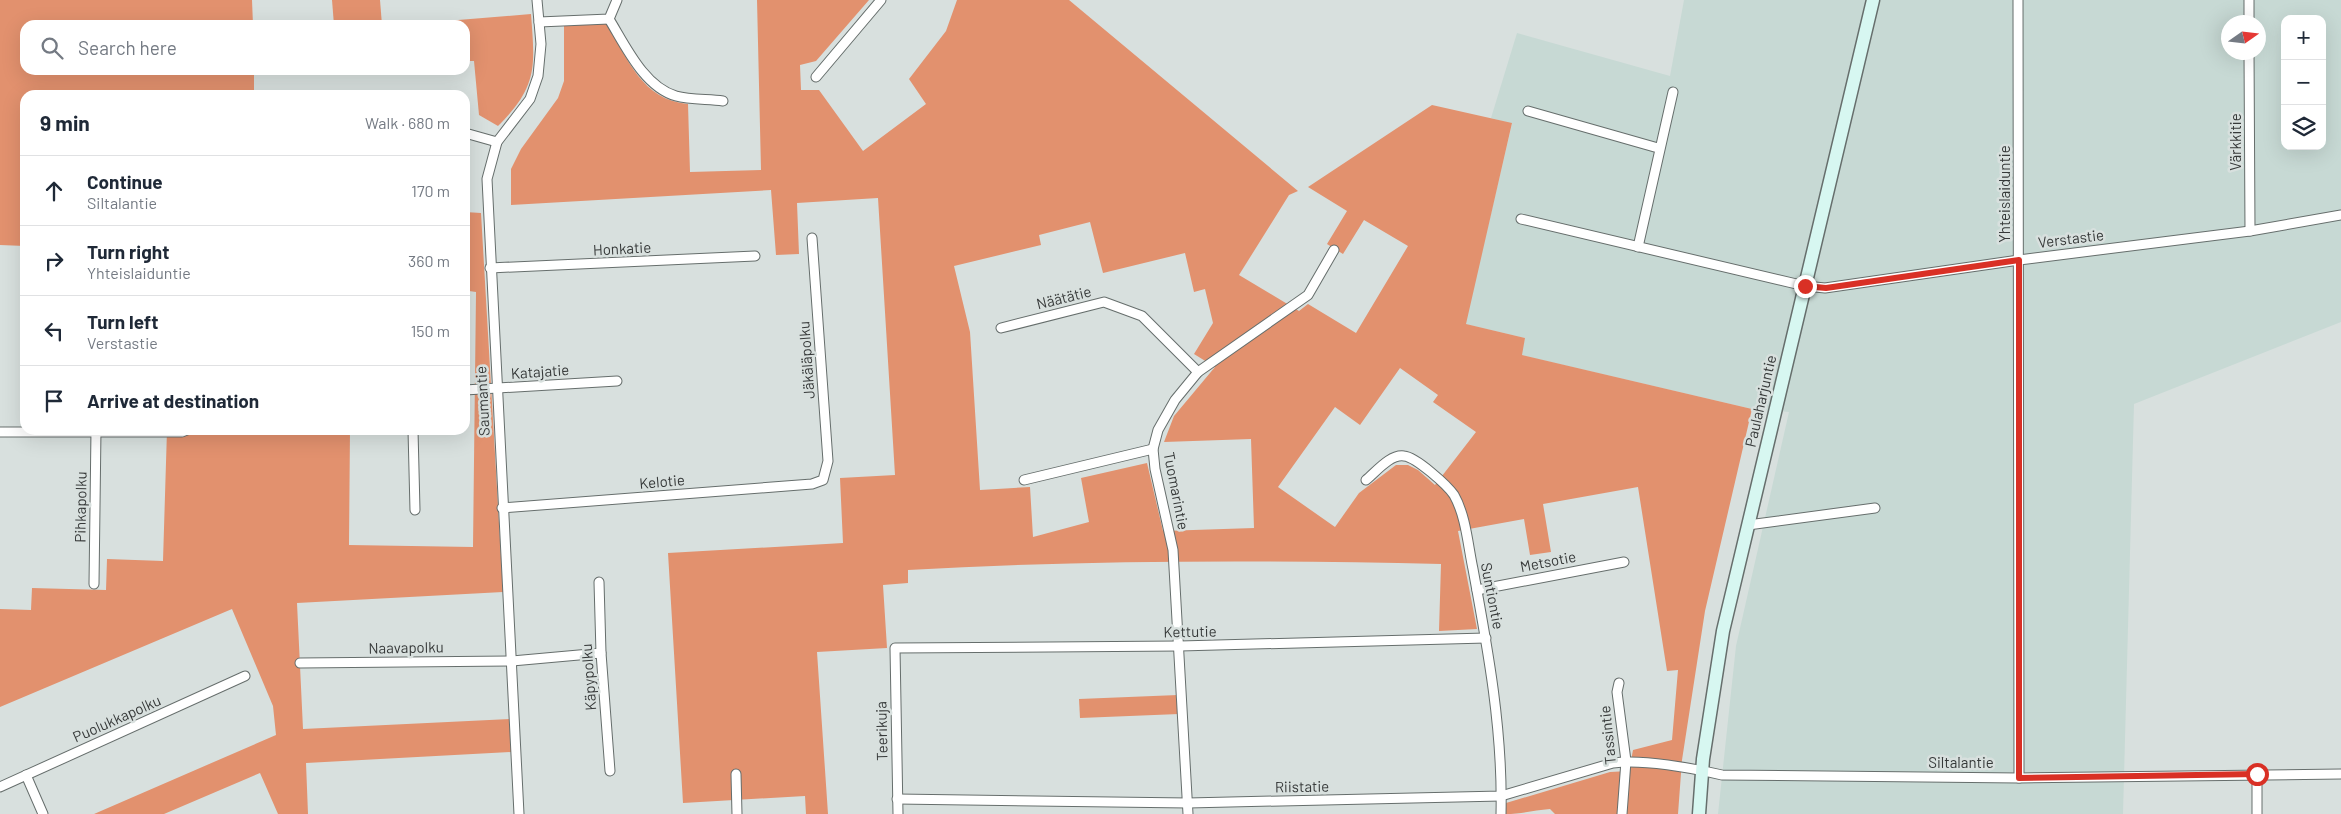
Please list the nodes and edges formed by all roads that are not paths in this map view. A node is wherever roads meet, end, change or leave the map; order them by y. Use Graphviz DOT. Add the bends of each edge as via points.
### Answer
graph roads {
  1 [pos="537,0"];
  2 [pos="617,0"];
  3 [pos="881,0"];
  4 [pos="1874,0"];
  5 [pos="2018,0"];
  6 [pos="2249,0"];
  7 [pos="2249,15"];
  8 [pos="609,19"];
  9 [pos="539,22"];
  10 [pos="2250,60"];
  11 [pos="816,77"];
  12 [pos="1673,92"];
  13 [pos="723,101"];
  14 [pos="1528,111"];
  15 [pos="470,134"];
  16 [pos="497,142"];
  17 [pos="1658,148"];
  18 [pos="2341,215"];
  19 [pos="1521,219"];
  20 [pos="2250,231"];
  21 [pos="812,238"];
  22 [pos="1638,247"];
  23 [pos="1334,250"];
  24 [pos="755,256"];
  25 [pos="2019,260"];
  26 [pos="490,268"];
  27 [pos="1805,286"];
  28 [pos="1001,328"];
  29 [pos="1198,372"];
  30 [pos="617,381"];
  31 [pos="470,390"];
  32 [pos="496,390"];
  33 [pos="0,432"];
  34 [pos="20,432"];
  35 [pos="96,435"];
  36 [pos="413,435"];
  37 [pos="1153,449"];
  38 [pos="823,480"];
  39 [pos="1024,480"];
  40 [pos="1366,480"];
  41 [pos="502,508"];
  42 [pos="1875,508"];
  43 [pos="415,510"];
  44 [pos="1748,525"];
  45 [pos="1624,562"];
  46 [pos="599,582"];
  47 [pos="94,584"];
  48 [pos="1476,590"];
  49 [pos="1486,638"];
  50 [pos="1180,646"];
  51 [pos="895,648"];
  52 [pos="600,653"];
  53 [pos="512,660"];
  54 [pos="300,662"];
  55 [pos="245,676"];
  56 [pos="1619,683"];
  57 [pos="1626,761"];
  58 [pos="1702,770"];
  59 [pos="610,771"];
  60 [pos="736,774"];
  61 [pos="2257,774"];
  62 [pos="2341,774"];
  63 [pos="26,775"];
  64 [pos="2019,778"];
  65 [pos="0,787"];
  66 [pos="1501,796"];
  67 [pos="897,799"];
  68 [pos="1188,803"];
  69 [pos="43,814"];
  70 [pos="519,814"];
  71 [pos="737,814"];
  72 [pos="898,814"];
  73 [pos="1188,814"];
  74 [pos="1501,814"];
  75 [pos="1622,814"];
  76 [pos="1699,814"];
  77 [pos="2257,814"];
  1 -- 9 [label="street, Saumantie"];
  2 -- 8 [label="street"];
  3 -- 11 [label="street"];
  4 -- 27 [label="main road, Paulaharjuntie"];
  5 -- 25 [label="street, Yhteislaiduntie"];
  6 -- 7 [label="street"];
  8 -- 9 [label="street"];
  8 -- 13 [label="street" via="633,58 655,85 676,96"];
  9 -- 16 [label="street, Saumantie" via="538,76 530,99"];
  10 -- 20 [label="street, Värkkitie"];
  12 -- 17 [label="street"];
  14 -- 17 [label="street"];
  15 -- 16 [label="street"];
  16 -- 26 [label="street, Saumantie" via="486,179"];
  17 -- 22 [label="street"];
  18 -- 20 [label="street, Verstastie"];
  19 -- 22 [label="street, Verstastie"];
  20 -- 25 [label="street, Verstastie"];
  21 -- 38 [label="street, Jäkäläpolku" via="828,461"];
  22 -- 27 [label="street, Verstastie"];
  23 -- 29 [label="street, Tuomarintie" via="1308,295"];
  24 -- 26 [label="street, Honkatie"];
  25 -- 27 [label="street, Verstastie" via="1826,288"];
  25 -- 64 [label="street, Yhteislaiduntie"];
  26 -- 32 [label="street, Saumantie"];
  27 -- 44 [label="main road, Paulaharjuntie"];
  28 -- 29 [label="street, Näätätie" via="1104,302 1142,316"];
  29 -- 37 [label="street, Tuomarintie" via="1175,400 1158,430"];
  30 -- 32 [label="street, Katajatie"];
  31 -- 32 [label="street, Katajatie"];
  32 -- 41 [label="street, Saumantie"];
  33 -- 34 [label="street"];
  35 -- 47 [label="street, Pihkapolku"];
  36 -- 43 [label="street"];
  37 -- 39 [label="street"];
  37 -- 50 [label="street, Tuomarintie" via="1173,550"];
  38 -- 41 [label="street, Kelotie" via="812,484"];
  40 -- 48 [label="street, Suntiontie" via="1393,458 1404,456 1416,461 1445,485 1454,496 1463,521"];
  41 -- 53 [label="street, Saumantie"];
  42 -- 44 [label="street"];
  44 -- 58 [label="main road, Paulaharjuntie" via="1723,631"];
  45 -- 48 [label="street, Metsotie"];
  46 -- 52 [label="street, Käpypolku"];
  48 -- 49 [label="street, Suntiontie"];
  49 -- 50 [label="street, Kettutie"];
  49 -- 66 [label="street, Suntiontie" via="1498,724"];
  50 -- 51 [label="street, Kettutie"];
  50 -- 68 [label="street, Tuomarintie"];
  51 -- 67 [label="street, Teerikuja"];
  52 -- 53 [label="street, Naavapolku"];
  52 -- 59 [label="street, Käpypolku"];
  53 -- 54 [label="street, Naavapolku"];
  53 -- 70 [label="street, Saumantie"];
  55 -- 63 [label="street, Puolukkapolku"];
  56 -- 57 [label="street, Tassintie" via="1617,692"];
  57 -- 58 [label="street, Riistatie"];
  57 -- 66 [label="street, Riistatie"];
  57 -- 75 [label="street, Tassintie"];
  58 -- 64 [label="street, Siltalantie" via="1722,776"];
  58 -- 76 [label="main road, Paulaharjuntie"];
  60 -- 71 [label="street"];
  61 -- 62 [label="street, Siltalantie"];
  61 -- 64 [label="street, Siltalantie"];
  61 -- 77 [label="street"];
  63 -- 65 [label="street, Puolukkapolku"];
  63 -- 69 [label="street"];
  66 -- 68 [label="street, Riistatie"];
  66 -- 74 [label="street, Suntiontie"];
  67 -- 68 [label="street, Riistatie"];
  67 -- 72 [label="street, Teerikuja"];
  68 -- 73 [label="street, Tuomarintie"];
}
